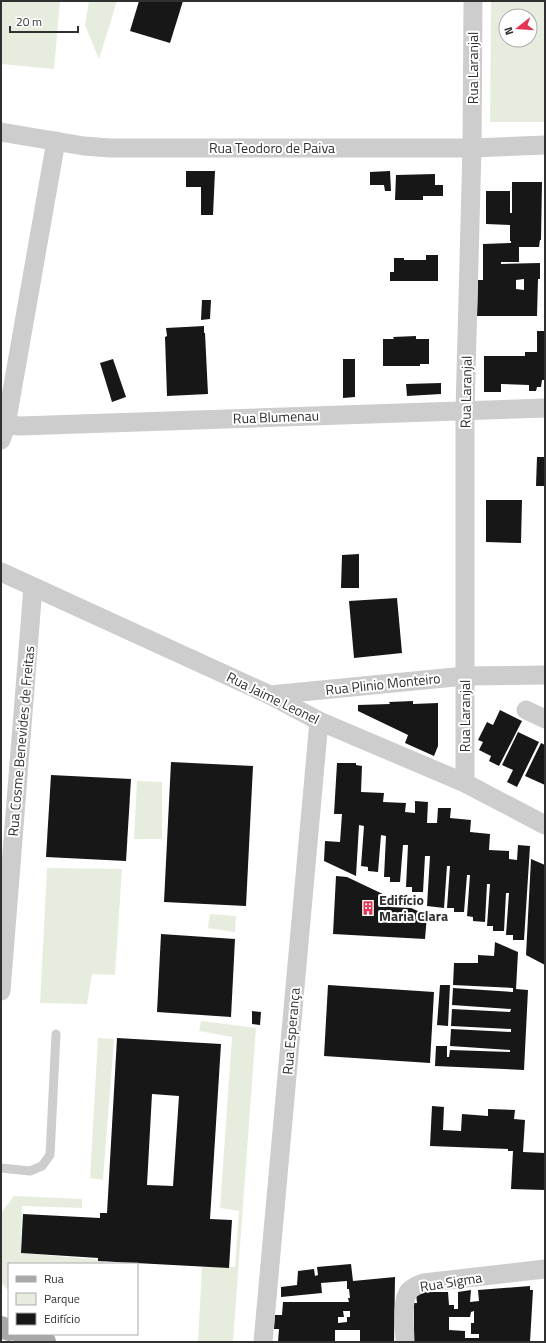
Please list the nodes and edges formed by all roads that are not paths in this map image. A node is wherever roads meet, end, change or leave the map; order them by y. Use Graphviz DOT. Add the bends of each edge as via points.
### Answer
graph roads {
  1 [pos="473,1"];
  2 [pos="1,132"];
  3 [pos="56,141"];
  4 [pos="545,145"];
  5 [pos="472,148"];
  6 [pos="545,408"];
  7 [pos="465,410"];
  8 [pos="4,432"];
  9 [pos="1,572"];
  10 [pos="33,587"];
  11 [pos="545,675"];
  12 [pos="465,676"];
  13 [pos="270,695"];
  14 [pos="526,710"];
  15 [pos="545,719"];
  16 [pos="318,720"];
  17 [pos="465,783"];
  18 [pos="545,824"];
  19 [pos="1,991"];
  20 [pos="56,1034"];
  21 [pos="1,1168"];
  22 [pos="545,1269"];
  23 [pos="25,1335"];
  24 [pos="45,1342"];
  25 [pos="264,1342"];
  26 [pos="404,1342"];
  1 -- 5 [label="street, Rua Laranjal"];
  2 -- 3 [label="street, Rua Teodoro de Paiva"];
  3 -- 5 [label="street, Rua Teodoro de Paiva" via="110,148"];
  3 -- 8 [label="street"];
  4 -- 5 [label="street, Rua Teodoro de Paiva"];
  5 -- 7 [label="street, Rua Laranjal"];
  6 -- 7 [label="street, Rua Blumenau"];
  7 -- 8 [label="street, Rua Blumenau" via="20,426"];
  7 -- 12 [label="street, Rua Laranjal"];
  9 -- 10 [label="street, Rua Jaime Leonel"];
  10 -- 13 [label="street, Rua Jaime Leonel"];
  10 -- 19 [label="street, Rua Cosme Benevides de Freitas"];
  11 -- 12 [label="street, Rua Plinio Monteiro"];
  12 -- 13 [label="street, Rua Plinio Monteiro"];
  12 -- 17 [label="street, Rua Laranjal"];
  13 -- 16 [label="street, Rua Jaime Leonel"];
  14 -- 15 [label="street"];
  16 -- 17 [label="street, Rua Jaime Leonel"];
  16 -- 25 [label="street, Rua Esperança"];
  17 -- 18 [label="street, Rua Jaime Leonel"];
  20 -- 21 [label="lane" via="50,1155 42,1166 30,1171"];
  22 -- 26 [label="street, Rua Sigma" via="415,1286 405,1299"];
  23 -- 24 [label="main road"];
}
